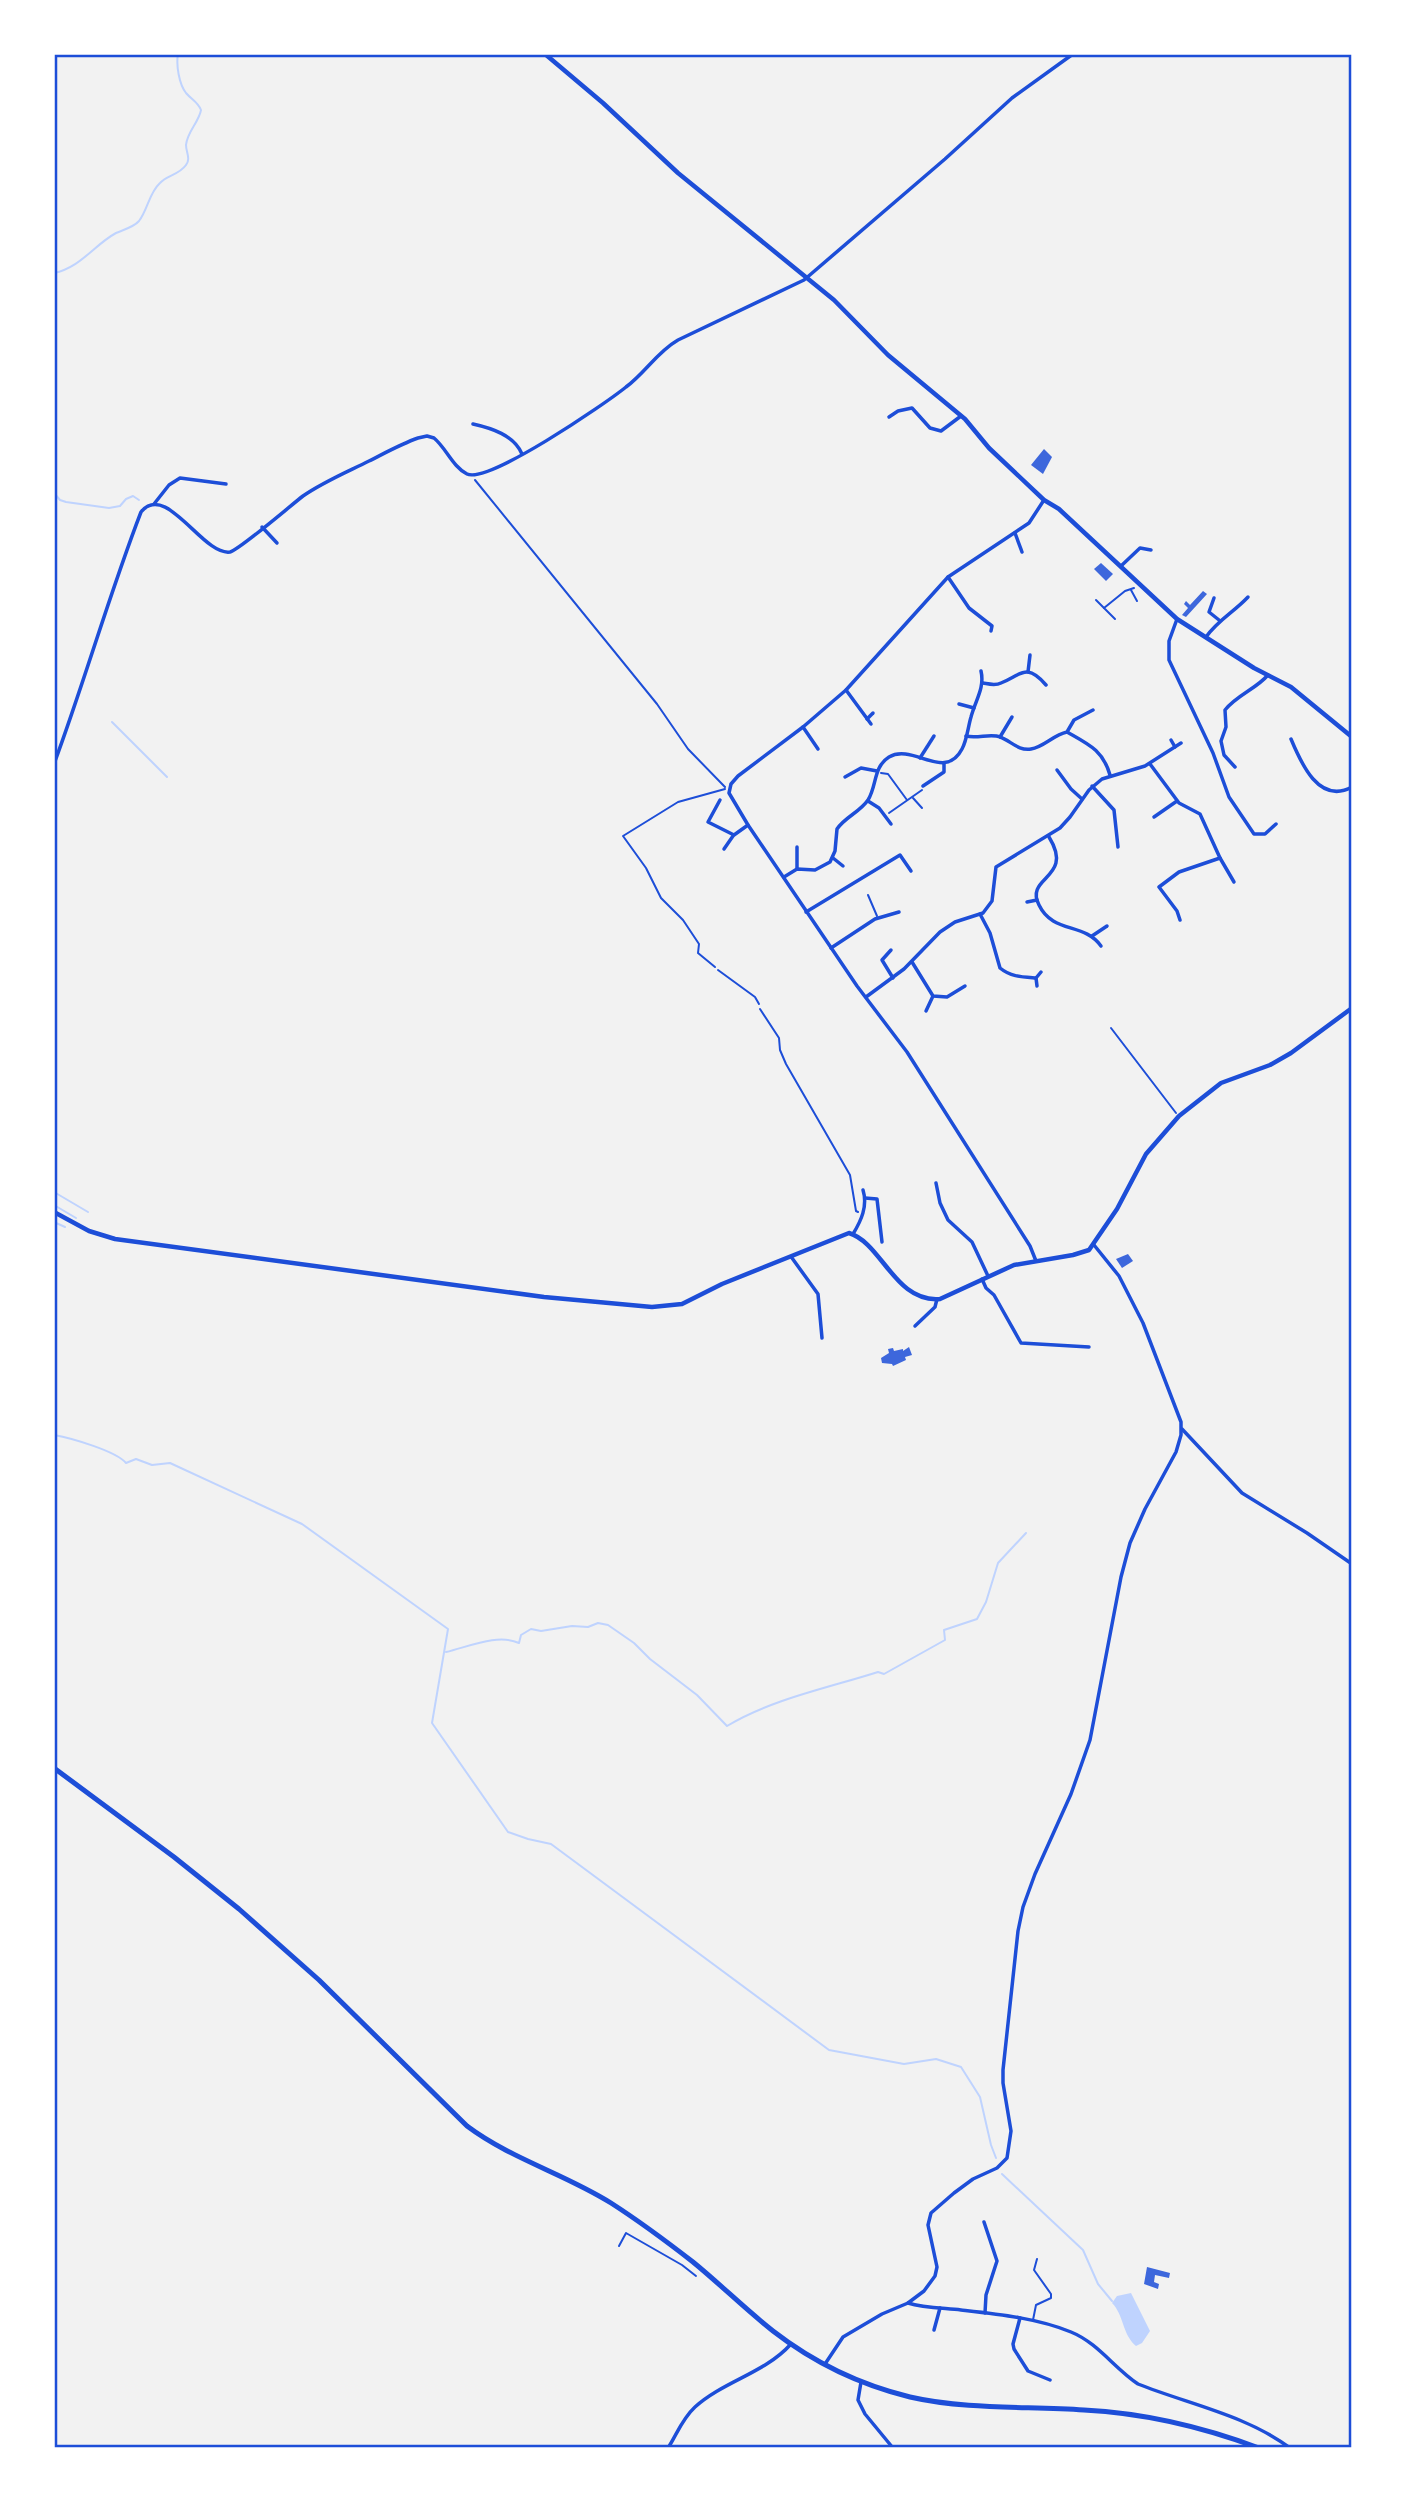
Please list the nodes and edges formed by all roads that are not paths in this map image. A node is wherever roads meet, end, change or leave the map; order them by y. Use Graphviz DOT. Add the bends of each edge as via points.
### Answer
graph roads {
  1 [pos="545,54"];
  2 [pos="1073,54"];
  3 [pos="807,277"];
  4 [pos="961,416"];
  5 [pos="889,417"];
  6 [pos="473,424"];
  7 [pos="522,454"];
  8 [pos="226,484"];
  9 [pos="1044,500"];
  10 [pos="155,504"];
  11 [pos="262,527"];
  12 [pos="1014,533"];
  13 [pos="277,543"];
  14 [pos="1151,550"];
  15 [pos="1022,552"];
  16 [pos="1121,566"];
  17 [pos="948,577"];
  18 [pos="1248,597"];
  19 [pos="1214,598"];
  20 [pos="1177,619"];
  21 [pos="1219,620"];
  22 [pos="991,631"];
  23 [pos="1205,639"];
  24 [pos="1030,656"];
  25 [pos="981,671"];
  26 [pos="1028,672"];
  27 [pos="1268,675"];
  28 [pos="983,683"];
  29 [pos="1046,685"];
  30 [pos="846,690"];
  31 [pos="959,704"];
  32 [pos="974,708"];
  33 [pos="1093,710"];
  34 [pos="873,713"];
  35 [pos="1012,717"];
  36 [pos="867,719"];
  37 [pos="871,724"];
  38 [pos="803,727"];
  39 [pos="1067,732"];
  40 [pos="934,736"];
  41 [pos="966,736"];
  42 [pos="1000,737"];
  43 [pos="1352,737"];
  44 [pos="1291,739"];
  45 [pos="1171,740"];
  46 [pos="1181,743"];
  47 [pos="1175,747"];
  48 [pos="818,749"];
  49 [pos="919,758"];
  50 [pos="944,763"];
  51 [pos="54,764"];
  52 [pos="1150,764"];
  53 [pos="1236,767"];
  54 [pos="1057,770"];
  55 [pos="877,772"];
  56 [pos="1110,775"];
  57 [pos="1061,776"];
  58 [pos="845,777"];
  59 [pos="1056,779"];
  60 [pos="923,786"];
  61 [pos="1092,786"];
  62 [pos="1352,788"];
  63 [pos="1082,799"];
  64 [pos="720,800"];
  65 [pos="868,801"];
  66 [pos="1177,801"];
  67 [pos="1154,817"];
  68 [pos="891,824"];
  69 [pos="1276,824"];
  70 [pos="748,825"];
  71 [pos="734,835"];
  72 [pos="1048,836"];
  73 [pos="797,846"];
  74 [pos="1118,847"];
  75 [pos="724,849"];
  76 [pos="833,858"];
  77 [pos="1220,858"];
  78 [pos="843,866"];
  79 [pos="797,869"];
  80 [pos="911,871"];
  81 [pos="783,877"];
  82 [pos="1234,883"];
  83 [pos="1159,887"];
  84 [pos="1154,891"];
  85 [pos="868,895"];
  86 [pos="1027,902"];
  87 [pos="1037,902"];
  88 [pos="806,912"];
  89 [pos="899,912"];
  90 [pos="980,915"];
  91 [pos="878,917"];
  92 [pos="1180,920"];
  93 [pos="1107,926"];
  94 [pos="1092,936"];
  95 [pos="1101,946"];
  96 [pos="831,948"];
  97 [pos="891,950"];
  98 [pos="912,962"];
  99 [pos="718,970"];
  100 [pos="1041,972"];
  101 [pos="893,978"];
  102 [pos="1036,978"];
  103 [pos="965,986"];
  104 [pos="1037,986"];
  105 [pos="933,996"];
  106 [pos="865,998"];
  107 [pos="759,1004"];
  108 [pos="1352,1008"];
  109 [pos="926,1011"];
  110 [pos="936,1184"];
  111 [pos="863,1191"];
  112 [pos="865,1198"];
  113 [pos="54,1212"];
  114 [pos="852,1234"];
  115 [pos="882,1242"];
  116 [pos="1094,1245"];
  117 [pos="792,1258"];
  118 [pos="1037,1261"];
  119 [pos="988,1276"];
  120 [pos="982,1279"];
  121 [pos="937,1299"];
  122 [pos="915,1326"];
  123 [pos="822,1338"];
  124 [pos="1089,1347"];
  125 [pos="1182,1429"];
  126 [pos="1352,1564"];
  127 [pos="54,1768"];
  128 [pos="984,2222"];
  129 [pos="666,2242"];
  130 [pos="619,2246"];
  131 [pos="659,2251"];
  132 [pos="1037,2259"];
  133 [pos="696,2276"];
  134 [pos="908,2302"];
  135 [pos="940,2308"];
  136 [pos="985,2313"];
  137 [pos="1020,2319"];
  138 [pos="1033,2321"];
  139 [pos="934,2330"];
  140 [pos="792,2344"];
  141 [pos="825,2364"];
  142 [pos="1044,2370"];
  143 [pos="1043,2377"];
  144 [pos="1051,2379"];
  145 [pos="861,2381"];
  146 [pos="668,2448"];
  147 [pos="893,2448"];
  148 [pos="1259,2448"];
  149 [pos="1290,2448"];
  1 -- 3 [label="street" via="678,173"];
  2 -- 3 [label="street" via="1012,98"];
  3 -- 4 [label="street" via="888,355"];
  3 -- 7 [label="street" via="678,340 626,387"];
  4 -- 5 [label="street" via="941,431 932,430 912,408"];
  4 -- 9 [label="street"];
  6 -- 7 [label="street" via="514,441"];
  7 -- 11 [label="street" via="486,473 472,475 434,438 418,438 318,487"];
  8 -- 10 [label="street" via="180,478"];
  9 -- 12 [label="street" via="1030,523"];
  9 -- 16 [label="street"];
  10 -- 11 [label="street" via="223,551 239,548"];
  10 -- 51 [label="street" via="143,509 133,531"];
  11 -- 13 [label="street"];
  12 -- 15 [label="street"];
  12 -- 17 [label="street"];
  14 -- 16 [label="street" via="1140,548"];
  16 -- 20 [label="street"];
  17 -- 22 [label="street" via="969,607 992,626"];
  17 -- 30 [label="street"];
  18 -- 21 [label="street" via="1230,616"];
  19 -- 21 [label="street" via="1209,612"];
  20 -- 23 [label="street"];
  20 -- 69 [label="street" via="1169,660 1229,797 1254,834 1265,834"];
  21 -- 23 [label="street"];
  23 -- 27 [label="street"];
  24 -- 26 [label="street"];
  25 -- 28 [label="street"];
  26 -- 28 [label="street" via="996,685"];
  26 -- 29 [label="street"];
  27 -- 43 [label="street" via="1308,699"];
  27 -- 53 [label="street" via="1225,710 1224,755"];
  28 -- 32 [label="street"];
  30 -- 36 [label="street"];
  30 -- 38 [label="street"];
  31 -- 32 [label="street"];
  32 -- 41 [label="street"];
  33 -- 39 [label="street" via="1074,720"];
  34 -- 36 [label="street"];
  35 -- 42 [label="street"];
  36 -- 37 [label="street"];
  38 -- 48 [label="street"];
  38 -- 70 [label="street" via="738,776 729,788 729,796"];
  39 -- 42 [label="street" via="1031,750"];
  39 -- 56 [label="street" via="1096,749 1107,762"];
  40 -- 49 [label="street"];
  41 -- 42 [label="street"];
  41 -- 50 [label="street" via="960,753"];
  44 -- 62 [label="street" via="1321,788 1335,792"];
  45 -- 47 [label="street"];
  46 -- 47 [label="street"];
  47 -- 52 [label="street"];
  49 -- 50 [label="street"];
  49 -- 55 [label="street" via="898,754 886,759"];
  50 -- 60 [label="street" via="944,772"];
  52 -- 56 [label="street"];
  52 -- 66 [label="street"];
  54 -- 57 [label="street"];
  55 -- 58 [label="street" via="860,768"];
  55 -- 65 [label="street"];
  56 -- 61 [label="street"];
  57 -- 59 [label="street"];
  57 -- 63 [label="street"];
  61 -- 63 [label="street"];
  61 -- 74 [label="street" via="1114,810"];
  63 -- 72 [label="street" via="1065,823"];
  64 -- 71 [label="street" via="708,822"];
  65 -- 68 [label="street"];
  65 -- 76 [label="street" via="838,827"];
  66 -- 67 [label="street"];
  66 -- 77 [label="street" via="1202,817"];
  70 -- 71 [label="street"];
  70 -- 81 [label="street"];
  71 -- 75 [label="street"];
  72 -- 87 [label="street" via="1057,862 1040,884"];
  72 -- 90 [label="street" via="996,867 992,901"];
  73 -- 79 [label="street"];
  76 -- 78 [label="street"];
  76 -- 79 [label="street" via="818,869"];
  77 -- 82 [label="street"];
  77 -- 83 [label="street" via="1174,874"];
  79 -- 81 [label="street"];
  80 -- 88 [label="street" via="900,855"];
  81 -- 88 [label="street"];
  83 -- 84 [label="street"];
  83 -- 92 [label="street"];
  85 -- 91 [label="lane"];
  86 -- 87 [label="street"];
  87 -- 94 [label="street" via="1054,922"];
  88 -- 96 [label="street"];
  89 -- 91 [label="street"];
  90 -- 98 [label="street" via="940,932"];
  90 -- 102 [label="street" via="1000,968 1011,975"];
  91 -- 96 [label="street"];
  93 -- 94 [label="street"];
  94 -- 95 [label="street"];
  96 -- 106 [label="street"];
  97 -- 101 [label="street" via="882,960"];
  98 -- 101 [label="street"];
  98 -- 105 [label="street"];
  99 -- 107 [label="lane"];
  100 -- 102 [label="street"];
  101 -- 106 [label="street"];
  102 -- 104 [label="street"];
  103 -- 105 [label="street" via="947,997"];
  105 -- 109 [label="street"];
  106 -- 118 [label="street" via="907,1052"];
  108 -- 116 [label="street" via="1291,1053 1221,1083 1179,1116 1146,1154"];
  110 -- 119 [label="street" via="948,1220 972,1242"];
  111 -- 112 [label="street"];
  112 -- 114 [label="street" via="863,1214"];
  112 -- 115 [label="street" via="877,1199"];
  113 -- 117 [label="street" via="116,1239 643,1307 677,1305"];
  114 -- 117 [label="street"];
  114 -- 121 [label="street" via="911,1292"];
  116 -- 118 [label="street" via="1073,1255"];
  116 -- 125 [label="street" via="1119,1276 1143,1323"];
  117 -- 123 [label="street" via="818,1294"];
  118 -- 119 [label="street"];
  119 -- 120 [label="street"];
  120 -- 121 [label="street"];
  120 -- 124 [label="street" via="1019,1341"];
  121 -- 122 [label="street" via="935,1307"];
  125 -- 126 [label="street" via="1242,1493"];
  125 -- 134 [label="street" via="1176,1452 1130,1543 1090,1740 1020,1919 1003,2070 1009,2151 1000,2165 967,2183 931,2213 928,2225 936,2272"];
  127 -- 129 [label="main road" via="246,1915 467,2126 596,2194"];
  128 -- 136 [label="street" via="997,2262"];
  129 -- 131 [label="lane"];
  129 -- 140 [label="main road"];
  130 -- 131 [label="lane" via="626,2233"];
  131 -- 133 [label="lane"];
  132 -- 138 [label="lane" via="1034,2270 1051,2298 1034,2307"];
  134 -- 135 [label="street"];
  134 -- 141 [label="street" via="843,2337"];
  135 -- 136 [label="street"];
  135 -- 139 [label="street"];
  136 -- 137 [label="street"];
  137 -- 138 [label="street"];
  137 -- 143 [label="street" via="1013,2347 1028,2371"];
  138 -- 149 [label="street" via="1083,2338 1138,2384 1241,2423"];
  140 -- 141 [label="main road"];
  140 -- 146 [label="street" via="699,2404"];
  141 -- 145 [label="main road"];
  142 -- 143 [label="street"];
  143 -- 144 [label="street"];
  145 -- 147 [label="street" via="858,2400"];
  145 -- 148 [label="main road" via="943,2403 1131,2415 1200,2429"];
}
